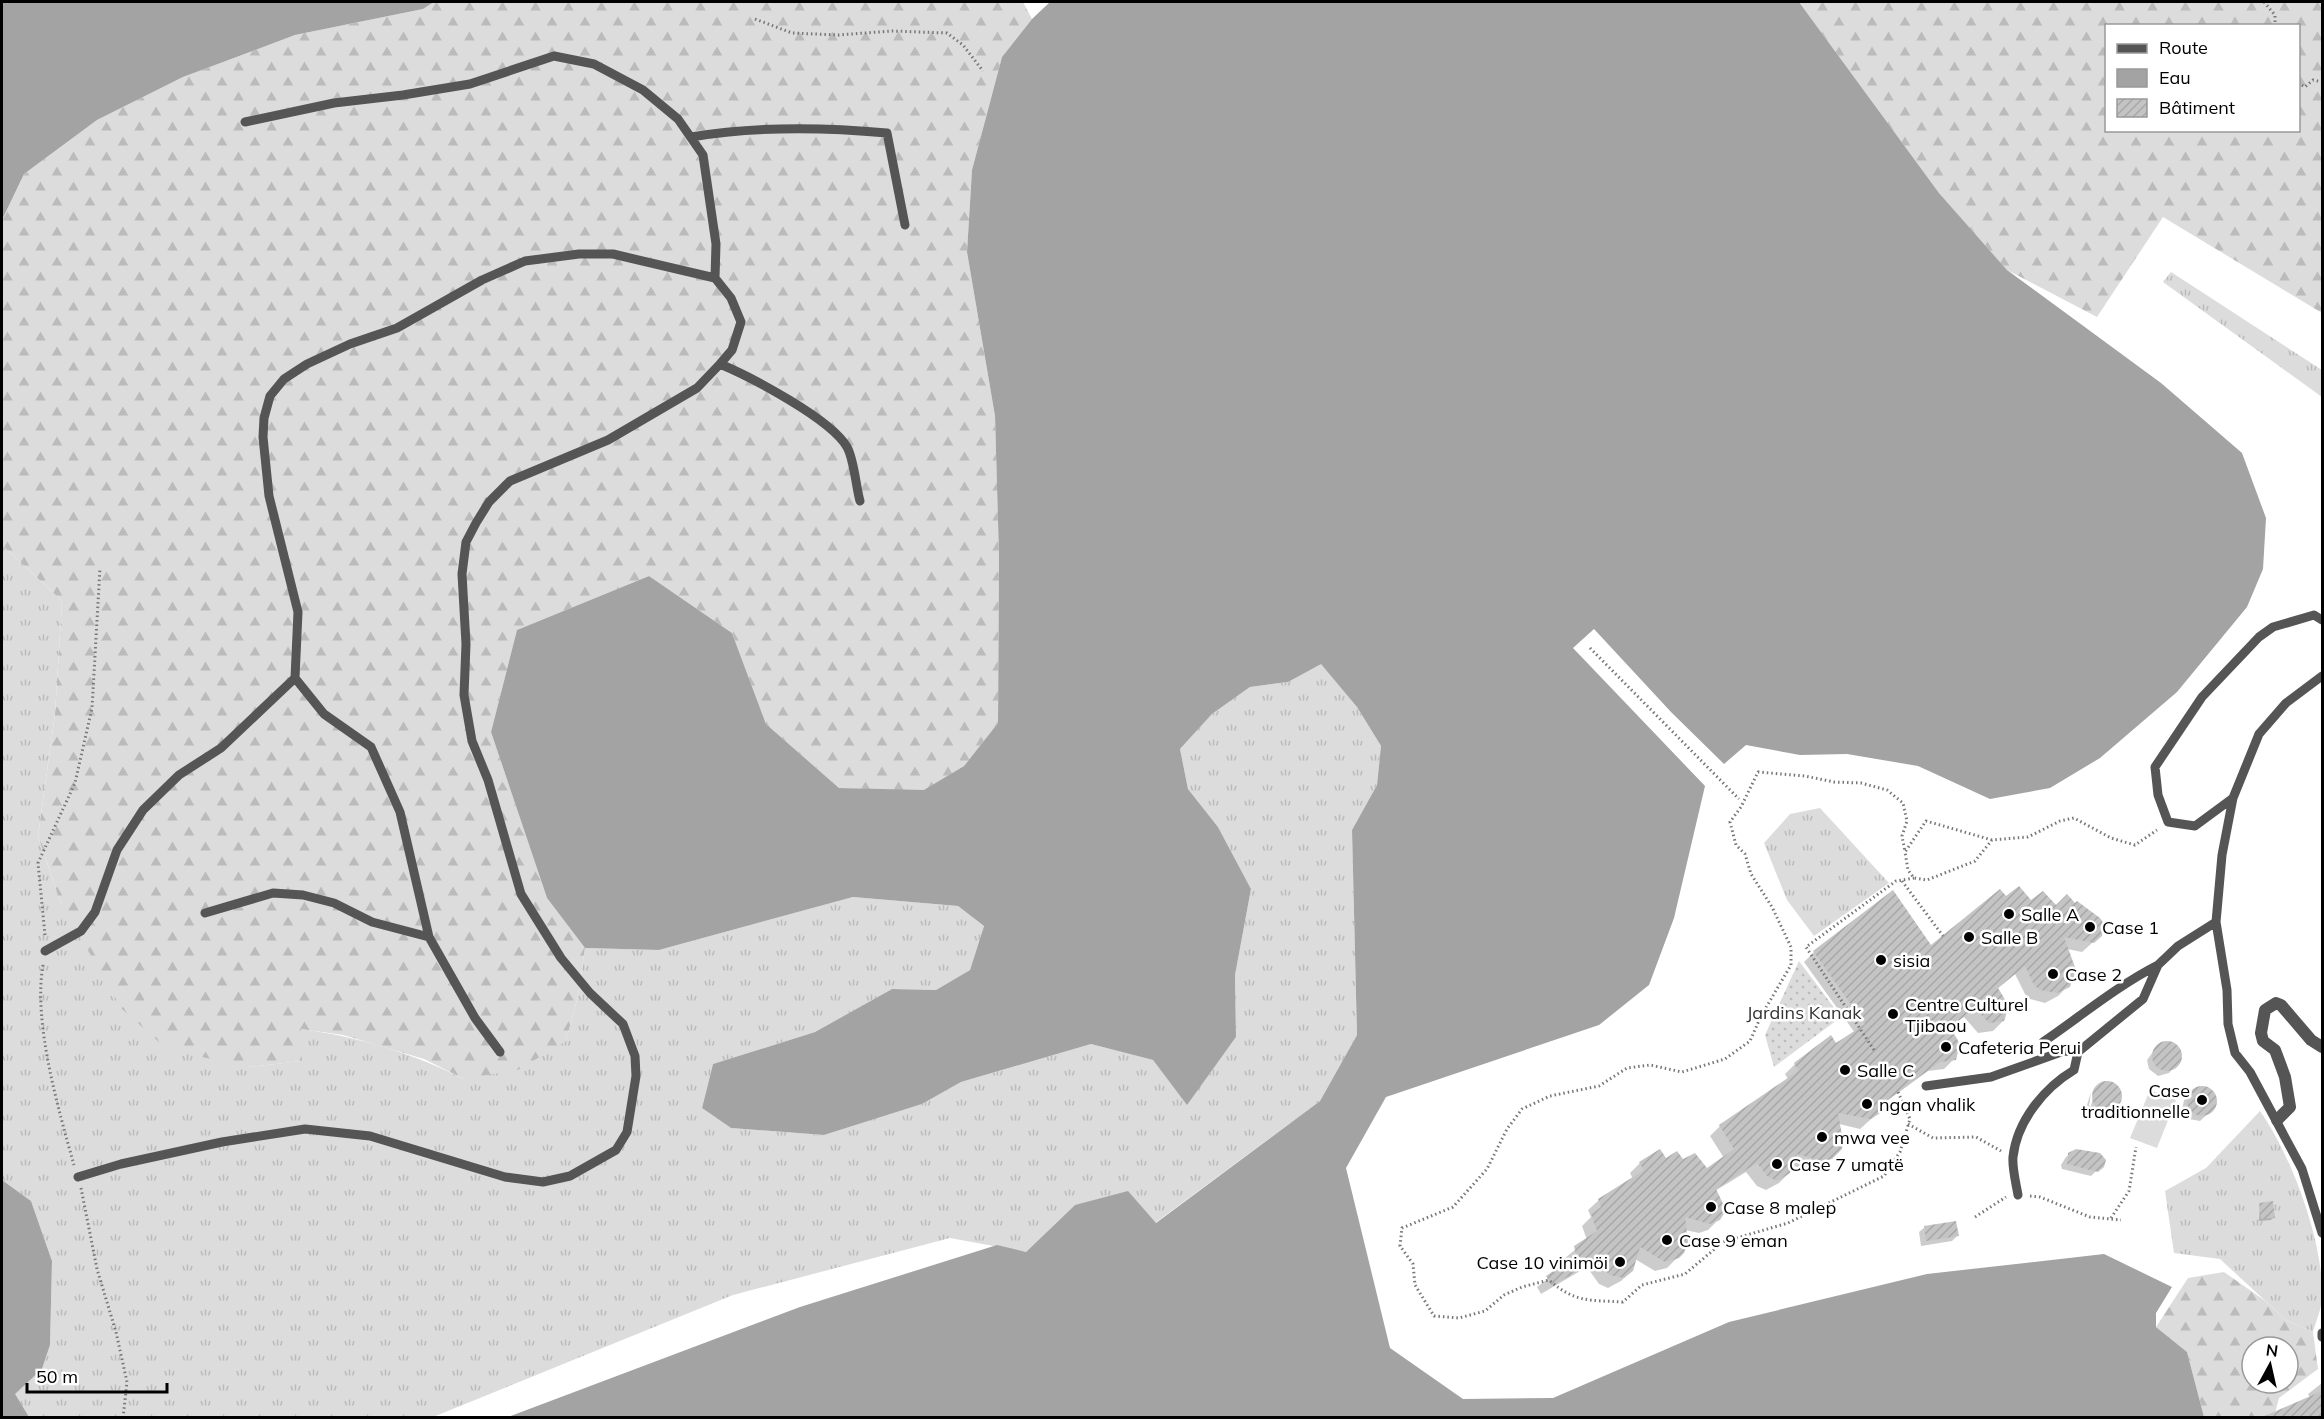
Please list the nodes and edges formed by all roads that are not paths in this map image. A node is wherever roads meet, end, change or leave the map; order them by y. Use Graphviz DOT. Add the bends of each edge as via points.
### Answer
graph roads {
  1 [pos="245,122"];
  2 [pos="691,137"];
  3 [pos="905,225"];
  4 [pos="715,278"];
  5 [pos="720,364"];
  6 [pos="860,501"];
  7 [pos="2322,620"];
  8 [pos="2322,676"];
  9 [pos="295,678"];
  10 [pos="2233,798"];
  11 [pos="205,913"];
  12 [pos="2216,922"];
  13 [pos="429,937"];
  14 [pos="45,951"];
  15 [pos="2158,965"];
  16 [pos="2043,1042"];
  17 [pos="2322,1047"];
  18 [pos="500,1052"];
  19 [pos="2078,1052"];
  20 [pos="1926,1086"];
  21 [pos="2277,1120"];
  22 [pos="78,1177"];
  23 [pos="2018,1194"];
  24 [pos="2322,1233"];
  1 -- 2 [label="lane" via="334,103 471,84 554,56 594,64 643,90 678,118"];
  2 -- 3 [label="lane" via="730,131 837,129 887,133"];
  2 -- 4 [label="lane" via="703,155 708,184 716,244"];
  4 -- 5 [label="lane" via="731,298 741,322 732,350"];
  4 -- 9 [label="lane" via="613,254 525,261 482,280 397,328 350,344 284,379 270,396 263,437 269,496 298,612"];
  5 -- 6 [label="lane" via="751,377 822,422 847,447"];
  5 -- 22 [label="lane" via="697,388 608,440 510,481 489,502 466,542 462,574 464,696 470,729 521,894 561,958 623,1024 635,1056 636,1076 627,1132 616,1150 570,1176 543,1182 505,1177 370,1136 305,1129 222,1142"];
  7 -- 10 [label="lane" via="2314,615 2274,627 2259,637 2202,697 2154,767 2158,795 2168,822 2195,826"];
  8 -- 10 [label="lane" via="2286,703 2259,734"];
  9 -- 13 [label="lane" via="324,714 371,747 400,812"];
  9 -- 14 [label="lane" via="221,748 179,775 142,810 117,850 95,912 81,931"];
  10 -- 12 [label="lane" via="2222,855"];
  11 -- 13 [label="lane" via="273,893 303,895 334,903 372,922"];
  12 -- 15 [label="lane" via="2178,946"];
  12 -- 21 [label="lane" via="2235,1053"];
  13 -- 18 [label="lane" via="475,1018"];
  15 -- 16 [label="lane" via="2125,983"];
  15 -- 19 [label="lane" via="2143,999"];
  17 -- 21 [label="street" via="2281,1005 2276,1003 2265,1010 2263,1041 2275,1050 2290,1096 2290,1107"];
  19 -- 20 [label="lane" via="2064,1051 1991,1077"];
  19 -- 23 [label="lane" via="2074,1070 2035,1104 2018,1136 2012,1159"];
  21 -- 24 [label="lane" via="2302,1169"];
}
